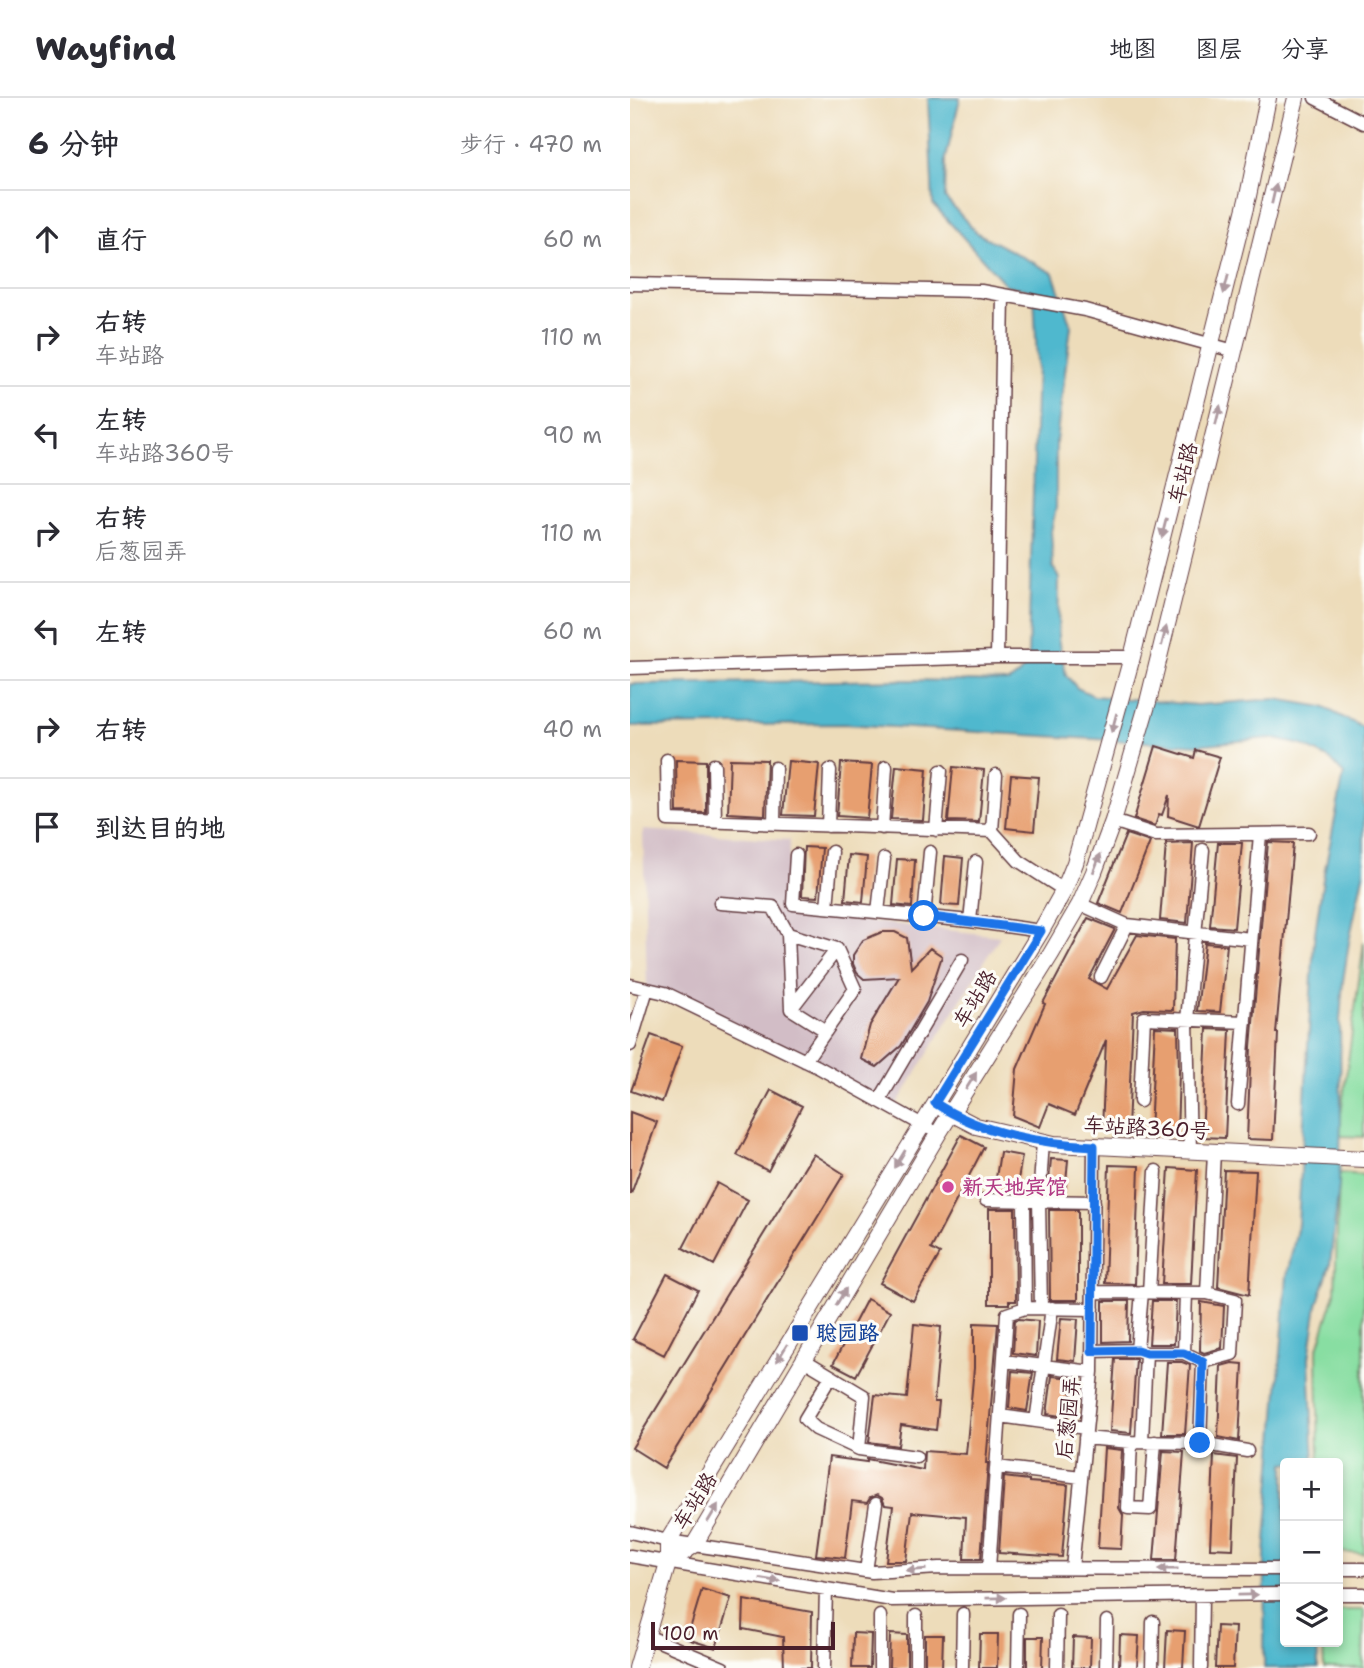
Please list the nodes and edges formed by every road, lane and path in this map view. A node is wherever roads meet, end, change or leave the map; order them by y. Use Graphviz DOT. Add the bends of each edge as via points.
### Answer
graph roads {
  1 [pos="1268,98"];
  2 [pos="1296,98"];
  3 [pos="1315,98"];
  4 [pos="1364,123"];
  5 [pos="630,284"];
  6 [pos="1003,295"];
  7 [pos="1210,345"];
  8 [pos="1234,351"];
  9 [pos="997,657"];
  10 [pos="1132,657"];
  11 [pos="630,668"];
  12 [pos="667,760"];
  13 [pos="714,765"];
  14 [pos="886,767"];
  15 [pos="775,768"];
  16 [pos="830,770"];
  17 [pos="941,771"];
  18 [pos="996,775"];
  19 [pos="1113,821"];
  20 [pos="715,822"];
  21 [pos="774,824"];
  22 [pos="828,826"];
  23 [pos="882,828"];
  24 [pos="936,830"];
  25 [pos="992,831"];
  26 [pos="1309,833"];
  27 [pos="1260,834"];
  28 [pos="1203,850"];
  29 [pos="832,852"];
  30 [pos="930,852"];
  31 [pos="796,855"];
  32 [pos="884,859"];
  33 [pos="976,862"];
  34 [pos="1064,890"];
  35 [pos="720,903"];
  36 [pos="1080,904"];
  37 [pos="827,907"];
  38 [pos="878,912"];
  39 [pos="924,916"];
  40 [pos="970,921"];
  41 [pos="1127,925"];
  42 [pos="1041,931"];
  43 [pos="1195,933"];
  44 [pos="788,934"];
  45 [pos="1251,939"];
  46 [pos="837,949"];
  47 [pos="962,960"];
  48 [pos="1101,977"];
  49 [pos="630,985"];
  50 [pos="646,989"];
  51 [pos="791,1009"];
  52 [pos="1187,1020"];
  53 [pos="1245,1022"];
  54 [pos="825,1031"];
  55 [pos="630,1045"];
  56 [pos="805,1061"];
  57 [pos="879,1101"];
  58 [pos="1140,1101"];
  59 [pos="935,1103"];
  60 [pos="1238,1104"];
  61 [pos="951,1114"];
  62 [pos="921,1124"];
  63 [pos="937,1133"];
  64 [pos="1043,1141"];
  65 [pos="1094,1146"];
  66 [pos="1190,1151"];
  67 [pos="1214,1152"];
  68 [pos="1364,1159"];
  69 [pos="1156,1171"];
  70 [pos="986,1200"];
  71 [pos="1024,1201"];
  72 [pos="1039,1201"];
  73 [pos="1094,1202"];
  74 [pos="1093,1292"];
  75 [pos="1146,1292"];
  76 [pos="1186,1293"];
  77 [pos="1208,1293"];
  78 [pos="1025,1308"];
  79 [pos="1046,1308"];
  80 [pos="1093,1309"];
  81 [pos="1092,1351"];
  82 [pos="1142,1352"];
  83 [pos="1184,1353"];
  84 [pos="804,1360"];
  85 [pos="1004,1361"];
  86 [pos="1203,1362"];
  87 [pos="1045,1366"];
  88 [pos="1092,1372"];
  89 [pos="831,1377"];
  90 [pos="1000,1416"];
  91 [pos="1036,1421"];
  92 [pos="1086,1433"];
  93 [pos="1143,1442"];
  94 [pos="1200,1443"];
  95 [pos="859,1450"];
  96 [pos="1247,1451"];
  97 [pos="916,1457"];
  98 [pos="997,1467"];
  99 [pos="1081,1477"];
  100 [pos="876,1504"];
  101 [pos="630,1532"];
  102 [pos="668,1541"];
  103 [pos="694,1545"];
  104 [pos="630,1556"];
  105 [pos="668,1563"];
  106 [pos="989,1568"];
  107 [pos="1072,1568"];
  108 [pos="1280,1569"];
  109 [pos="1343,1569"];
  110 [pos="1364,1569"];
  111 [pos="866,1572"];
  112 [pos="826,1589"];
  113 [pos="1280,1594"];
  114 [pos="1343,1594"];
  115 [pos="1364,1594"];
  116 [pos="1202,1596"];
  117 [pos="963,1614"];
  118 [pos="1019,1614"];
  119 [pos="1058,1615"];
  120 [pos="880,1616"];
  121 [pos="916,1616"];
  122 [pos="1107,1620"];
  123 [pos="1153,1622"];
  124 [pos="647,1636"];
  125 [pos="637,1668"];
  126 [pos="723,1668"];
  127 [pos="824,1668"];
  128 [pos="880,1668"];
  129 [pos="916,1668"];
  130 [pos="962,1668"];
  131 [pos="1018,1668"];
  132 [pos="1057,1668"];
  133 [pos="1106,1668"];
  134 [pos="1152,1668"];
  135 [pos="1201,1668"];
  1 -- 7 [label="main road, 车站路, one-way"];
  8 -- 2 [label="main road, 车站路, one-way"];
  3 -- 4 [label="street"];
  5 -- 6 [label="street"];
  6 -- 7 [label="street" via="1085,310"];
  6 -- 9 [label="street"];
  7 -- 8 [label="street"];
  7 -- 10 [label="main road, 车站路, one-way"];
  19 -- 8 [label="main road, 车站路, one-way" via="1148,702"];
  9 -- 10 [label="street"];
  9 -- 11 [label="street"];
  10 -- 34 [label="main road, 车站路, one-way" via="1089,820"];
  12 -- 20 [label="street" via="668,820"];
  13 -- 20 [label="street"];
  14 -- 23 [label="street"];
  15 -- 21 [label="street"];
  16 -- 22 [label="street"];
  17 -- 24 [label="street"];
  18 -- 25 [label="street"];
  19 -- 27 [label="street" via="1156,835"];
  36 -- 19 [label="main road, 车站路, one-way"];
  20 -- 21 [label="street"];
  21 -- 22 [label="street"];
  22 -- 23 [label="street"];
  23 -- 24 [label="street"];
  24 -- 25 [label="street"];
  25 -- 34 [label="street" via="1019,861"];
  26 -- 27 [label="street"];
  27 -- 45 [label="street"];
  28 -- 43 [label="street"];
  29 -- 37 [label="street"];
  30 -- 39 [label="street"];
  31 -- 37 [label="street" via="793,904"];
  32 -- 38 [label="street"];
  33 -- 40 [label="street"];
  34 -- 42 [label="main road, 车站路"];
  35 -- 44 [label="street" via="773,907"];
  36 -- 41 [label="street"];
  61 -- 36 [label="main road, 车站路, one-way"];
  37 -- 38 [label="street"];
  38 -- 39 [label="street"];
  39 -- 40 [label="street"];
  40 -- 42 [label="street"];
  41 -- 43 [label="street"];
  41 -- 48 [label="street"];
  42 -- 59 [label="main road, 车站路"];
  43 -- 45 [label="street"];
  43 -- 52 [label="street"];
  44 -- 46 [label="street"];
  44 -- 51 [label="street"];
  45 -- 53 [label="street"];
  46 -- 51 [label="street"];
  46 -- 54 [label="street" via="855,989"];
  47 -- 57 [label="street"];
  49 -- 50 [label="street"];
  50 -- 55 [label="street"];
  50 -- 56 [label="street" via="665,993"];
  51 -- 54 [label="street"];
  52 -- 53 [label="street"];
  52 -- 58 [label="street" via="1144,1018"];
  52 -- 66 [label="street"];
  53 -- 60 [label="street"];
  54 -- 56 [label="street"];
  56 -- 57 [label="street"];
  57 -- 62 [label="street"];
  59 -- 61 [label="main road, 车站路360号"];
  59 -- 62 [label="main road, 车站路"];
  61 -- 63 [label="main road, 车站路"];
  61 -- 64 [label="main road, 车站路360号" via="976,1126"];
  62 -- 63 [label="street"];
  62 -- 102 [label="main road, 车站路, one-way"];
  84 -- 63 [label="main road, 车站路, one-way"];
  64 -- 65 [label="main road, 车站路360号"];
  64 -- 72 [label="street"];
  65 -- 66 [label="main road, 车站路360号"];
  65 -- 73 [label="street, 后葱园弄"];
  66 -- 67 [label="main road, 车站路360号"];
  67 -- 68 [label="main road, 车站路360号"];
  67 -- 77 [label="street"];
  69 -- 75 [label="street"];
  70 -- 71 [label="street"];
  71 -- 72 [label="street"];
  71 -- 78 [label="street"];
  72 -- 73 [label="street"];
  72 -- 79 [label="street"];
  73 -- 74 [label="street, 后葱园弄"];
  74 -- 75 [label="street"];
  74 -- 80 [label="street, 后葱园弄"];
  75 -- 76 [label="street"];
  75 -- 82 [label="street"];
  76 -- 77 [label="street"];
  76 -- 83 [label="street"];
  77 -- 86 [label="street" via="1235,1300 1232,1354"];
  78 -- 79 [label="street"];
  78 -- 85 [label="street" via="1007,1314"];
  79 -- 80 [label="street"];
  79 -- 87 [label="street"];
  80 -- 81 [label="street, 后葱园弄"];
  81 -- 82 [label="street"];
  81 -- 88 [label="street, 后葱园弄"];
  82 -- 83 [label="street"];
  82 -- 93 [label="street"];
  83 -- 86 [label="street"];
  84 -- 89 [label="street"];
  103 -- 84 [label="main road, 车站路, one-way"];
  85 -- 87 [label="street"];
  85 -- 90 [label="street"];
  86 -- 94 [label="street"];
  87 -- 88 [label="street"];
  87 -- 91 [label="street"];
  88 -- 92 [label="street, 后葱园弄"];
  89 -- 95 [label="street" via="864,1396"];
  89 -- 95 [label="street" via="805,1419"];
  90 -- 91 [label="street"];
  90 -- 98 [label="street"];
  91 -- 92 [label="street"];
  92 -- 93 [label="street"];
  92 -- 99 [label="street, 后葱园弄"];
  93 -- 93 [label="street" via="1150,1509 1128,1508"];
  93 -- 94 [label="street"];
  94 -- 96 [label="street"];
  95 -- 97 [label="street"];
  98 -- 99 [label="street"];
  98 -- 106 [label="street"];
  99 -- 107 [label="street, 后葱园弄"];
  100 -- 111 [label="street"];
  101 -- 102 [label="street"];
  102 -- 103 [label="street"];
  102 -- 105 [label="main road, 车站路"];
  103 -- 105 [label="main road, 车站路"];
  103 -- 111 [label="street"];
  104 -- 105 [label="street"];
  105 -- 112 [label="street, one-way"];
  105 -- 124 [label="main road"];
  106 -- 107 [label="street"];
  106 -- 111 [label="street, one-way"];
  108 -- 107 [label="street, one-way"];
  109 -- 110 [label="street"];
  112 -- 116 [label="street, one-way" via="892,1600"];
  112 -- 127 [label="street"];
  116 -- 113 [label="street, one-way"];
  114 -- 115 [label="street"];
  116 -- 135 [label="street"];
  117 -- 130 [label="street"];
  118 -- 131 [label="street"];
  119 -- 132 [label="street"];
  120 -- 128 [label="street"];
  121 -- 129 [label="street"];
  122 -- 133 [label="street"];
  123 -- 134 [label="street"];
  124 -- 125 [label="main road"];
  124 -- 126 [label="street"];
}
